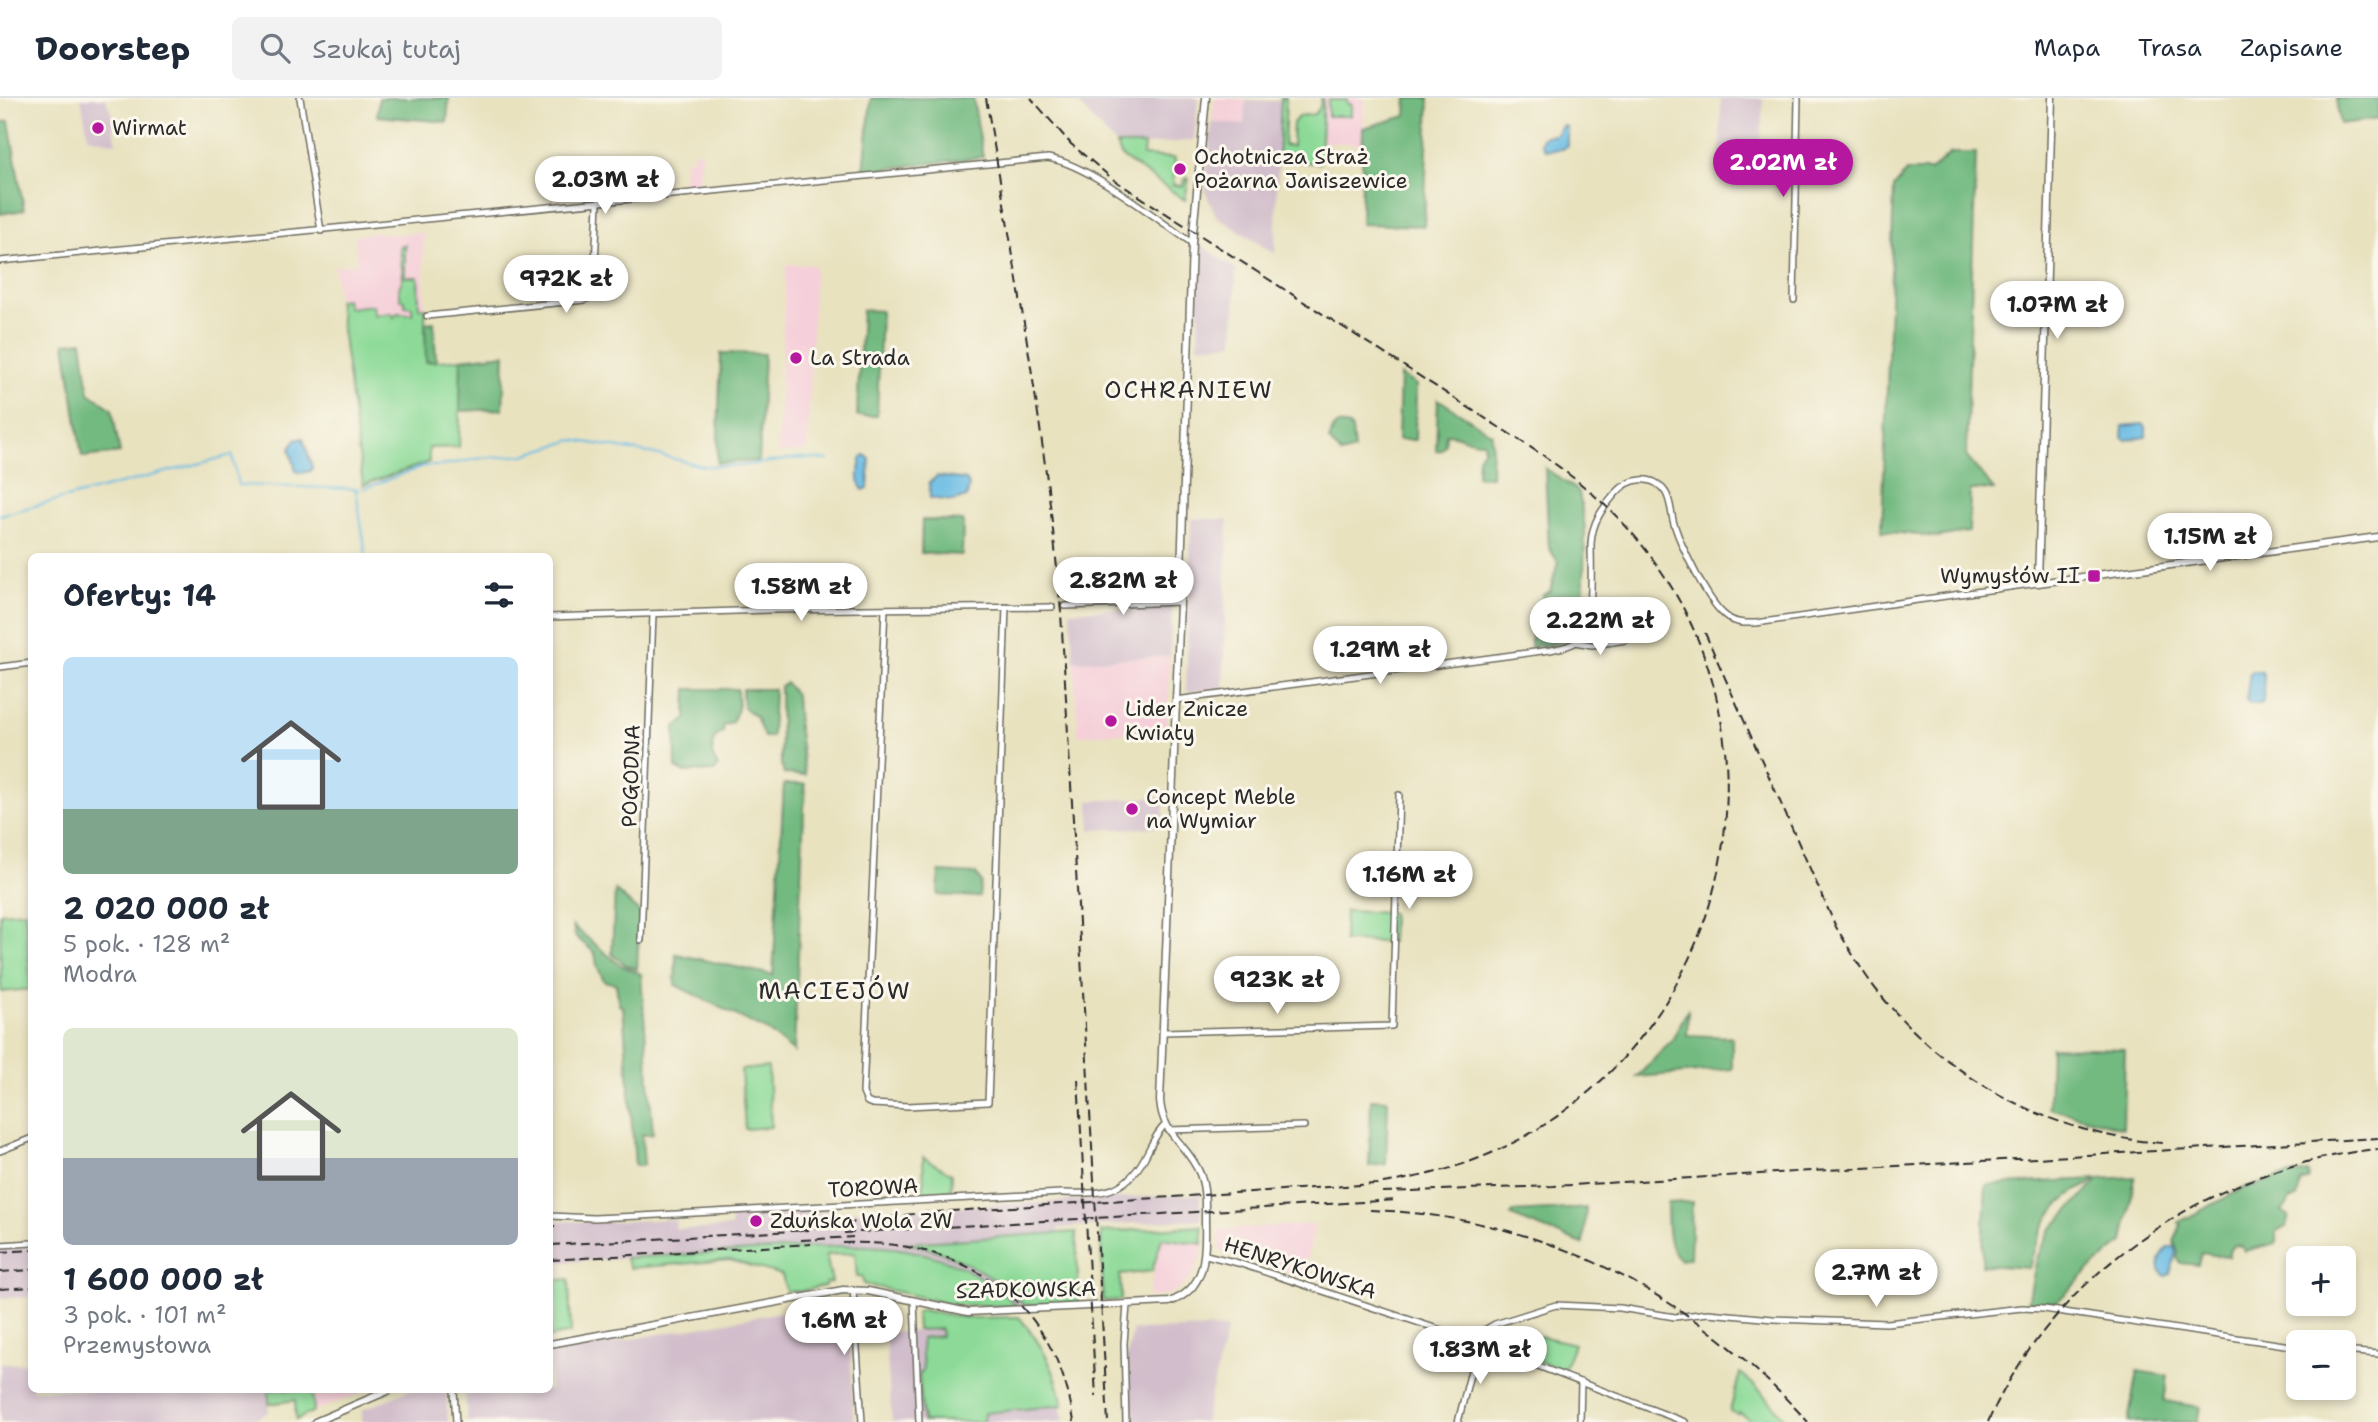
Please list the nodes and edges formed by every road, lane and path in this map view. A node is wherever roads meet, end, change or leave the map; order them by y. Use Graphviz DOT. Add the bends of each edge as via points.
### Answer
graph roads {
  1 [pos="300,98"];
  2 [pos="1206,98"];
  3 [pos="1798,98"];
  4 [pos="2052,98"];
  5 [pos="598,204"];
  6 [pos="321,231"];
  7 [pos="1192,243"];
  8 [pos="0,261"];
  9 [pos="1794,300"];
  10 [pos="427,316"];
  11 [pos="2378,537"];
  12 [pos="2038,583"];
  13 [pos="1180,602"];
  14 [pos="1065,606"];
  15 [pos="1006,607"];
  16 [pos="1052,607"];
  17 [pos="885,609"];
  18 [pos="653,614"];
  19 [pos="553,617"];
  20 [pos="1626,640"];
  21 [pos="1576,642"];
  22 [pos="28,664"];
  23 [pos="0,667"];
  24 [pos="1176,700"];
  25 [pos="1399,795"];
  26 [pos="641,940"];
  27 [pos="1163,1032"];
  28 [pos="1304,1126"];
  29 [pos="1167,1127"];
  30 [pos="28,1140"];
  31 [pos="0,1151"];
  32 [pos="553,1216"];
  33 [pos="28,1243"];
  34 [pos="0,1245"];
  35 [pos="1206,1255"];
  36 [pos="853,1289"];
  37 [pos="914,1301"];
  38 [pos="1128,1305"];
  39 [pos="1476,1342"];
  40 [pos="553,1343"];
  41 [pos="2286,1345"];
  42 [pos="2356,1352"];
  43 [pos="2378,1354"];
  44 [pos="1581,1382"];
  45 [pos="383,1393"];
  46 [pos="454,1393"];
  47 [pos="315,1422"];
  48 [pos="456,1422"];
  49 [pos="862,1422"];
  50 [pos="919,1422"];
  51 [pos="1126,1422"];
  52 [pos="1458,1422"];
  53 [pos="1580,1422"];
  54 [pos="1685,1422"];
  1 -- 6 [label="street"];
  2 -- 7 [label="street"];
  3 -- 9 [label="street"];
  4 -- 12 [label="street"];
  5 -- 6 [label="street"];
  5 -- 7 [label="street" via="1048,158 1086,172"];
  5 -- 10 [label="street" via="590,297"];
  6 -- 8 [label="street"];
  7 -- 13 [label="street"];
  11 -- 12 [label="street"];
  12 -- 21 [label="street" via="1738,623 1719,610 1699,577 1673,523 1667,495 1656,483 1642,479 1620,488 1595,521 1588,618"];
  13 -- 14 [label="street"];
  13 -- 24 [label="street"];
  15 -- 16 [label="street"];
  15 -- 17 [label="street"];
  15 -- 17 [label="street" via="989,1102 908,1106 872,1104 863,1093"];
  17 -- 18 [label="street"];
  18 -- 19 [label="street"];
  18 -- 26 [label="street, POGODNA"];
  20 -- 21 [label="street" via="1592,645"];
  21 -- 24 [label="street" via="1550,650"];
  22 -- 23 [label="street"];
  24 -- 27 [label="street"];
  25 -- 27 [label="street" via="1392,1026"];
  27 -- 29 [label="street, SZADKOWSKA" via="1160,1101"];
  28 -- 29 [label="street"];
  29 -- 32 [label="street, TOROWA" via="1131,1178 1100,1192 617,1217"];
  29 -- 35 [label="street, SZADKOWSKA" via="1202,1180"];
  30 -- 31 [label="street"];
  33 -- 34 [label="street"];
  35 -- 38 [label="street, SZADKOWSKA" via="1200,1276 1185,1295 1169,1302"];
  35 -- 39 [label="street, HENRYKOWSKA"];
  36 -- 37 [label="street, SZADKOWSKA"];
  36 -- 40 [label="street, SZADKOWSKA"];
  36 -- 49 [label="street"];
  37 -- 38 [label="street, SZADKOWSKA" via="968,1312"];
  37 -- 50 [label="street"];
  38 -- 51 [label="street"];
  39 -- 41 [label="street" via="1478,1334 1495,1324 1567,1304 1675,1317 1708,1313 1887,1323 2044,1309"];
  39 -- 44 [label="street, HENRYKOWSKA"];
  39 -- 52 [label="street"];
  42 -- 43 [label="street"];
  44 -- 53 [label="street"];
  44 -- 54 [label="street, HENRYKOWSKA"];
  45 -- 47 [label="street"];
  46 -- 48 [label="street"];
}
